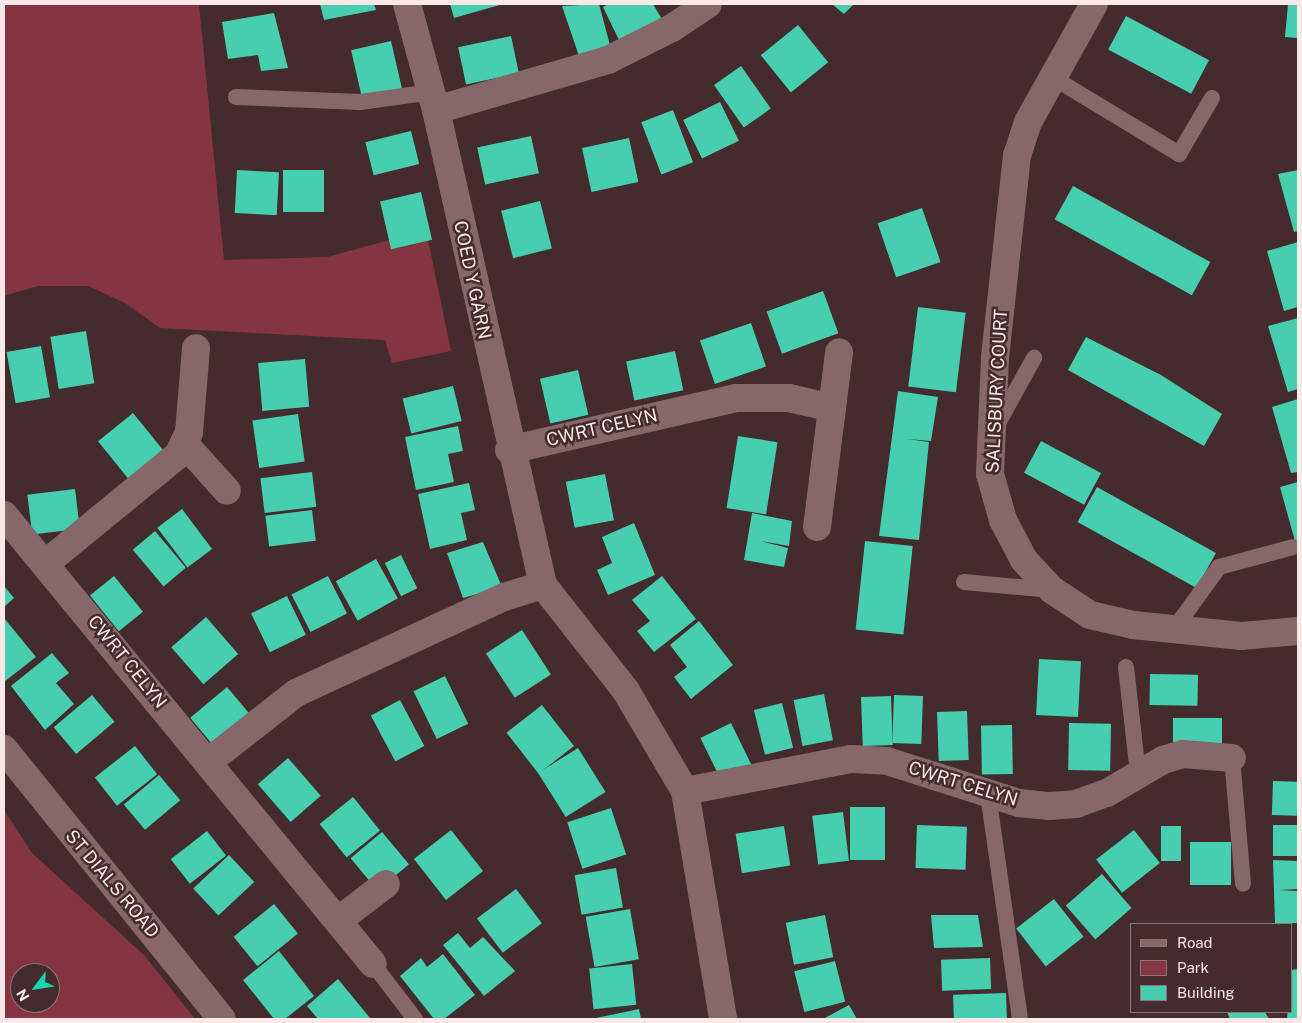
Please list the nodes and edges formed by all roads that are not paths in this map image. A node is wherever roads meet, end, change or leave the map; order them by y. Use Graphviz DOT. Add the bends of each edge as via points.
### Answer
graph roads {
  1 [pos="407,4"];
  2 [pos="708,4"];
  3 [pos="1094,4"];
  4 [pos="1052,77"];
  5 [pos="236,97"];
  6 [pos="1212,98"];
  7 [pos="434,101"];
  8 [pos="196,348"];
  9 [pos="839,352"];
  10 [pos="1034,358"];
  11 [pos="832,408"];
  12 [pos="992,433"];
  13 [pos="184,443"];
  14 [pos="509,450"];
  15 [pos="227,491"];
  16 [pos="4,515"];
  17 [pos="817,527"];
  18 [pos="1292,547"];
  19 [pos="46,563"];
  20 [pos="964,582"];
  21 [pos="543,585"];
  22 [pos="1052,590"];
  23 [pos="1174,629"];
  24 [pos="1298,631"];
  25 [pos="1126,667"];
  26 [pos="4,748"];
  27 [pos="1232,758"];
  28 [pos="208,762"];
  29 [pos="1138,774"];
  30 [pos="685,791"];
  31 [pos="988,794"];
  32 [pos="386,884"];
  33 [pos="1243,884"];
  34 [pos="339,920"];
  35 [pos="373,964"];
  36 [pos="222,1019"];
  37 [pos="415,1019"];
  38 [pos="723,1019"];
  39 [pos="1020,1019"];
  1 -- 7 [label="street, COED Y GARN"];
  2 -- 7 [label="street" via="664,32 608,60"];
  3 -- 4 [label="street, SALISBURY COURT"];
  4 -- 6 [label="lane" via="1179,154"];
  4 -- 12 [label="street, SALISBURY COURT" via="1017,155 995,358"];
  5 -- 7 [label="lane"];
  7 -- 14 [label="street, COED Y GARN"];
  8 -- 13 [label="street" via="190,432"];
  9 -- 11 [label="street"];
  10 -- 12 [label="lane"];
  11 -- 14 [label="street, CWRT CELYN" via="789,398 727,400"];
  11 -- 17 [label="street"];
  12 -- 22 [label="street, SALISBURY COURT" via="990,474 1003,520 1024,560"];
  13 -- 15 [label="street"];
  13 -- 19 [label="street" via="178,455"];
  14 -- 21 [label="street"];
  16 -- 19 [label="street, CWRT CELYN"];
  18 -- 23 [label="lane" via="1219,567"];
  19 -- 28 [label="street, CWRT CELYN"];
  20 -- 22 [label="lane"];
  21 -- 28 [label="street" via="504,597 296,693"];
  21 -- 30 [label="street" via="626,691"];
  22 -- 23 [label="street, SALISBURY COURT" via="1090,615"];
  23 -- 24 [label="street, SALISBURY COURT" via="1241,636"];
  25 -- 29 [label="lane"];
  26 -- 36 [label="street, ST DIALS ROAD"];
  27 -- 29 [label="street, CWRT CELYN" via="1183,754"];
  27 -- 33 [label="lane"];
  28 -- 34 [label="street, CWRT CELYN"];
  29 -- 31 [label="street, CWRT CELYN" via="1107,793 1076,804 1049,806"];
  30 -- 31 [label="street, CWRT CELYN" via="851,759 922,770"];
  30 -- 38 [label="street"];
  31 -- 39 [label="lane"];
  32 -- 34 [label="street"];
  34 -- 35 [label="street, CWRT CELYN"];
  35 -- 37 [label="lane, CWRT CELYN"];
}
